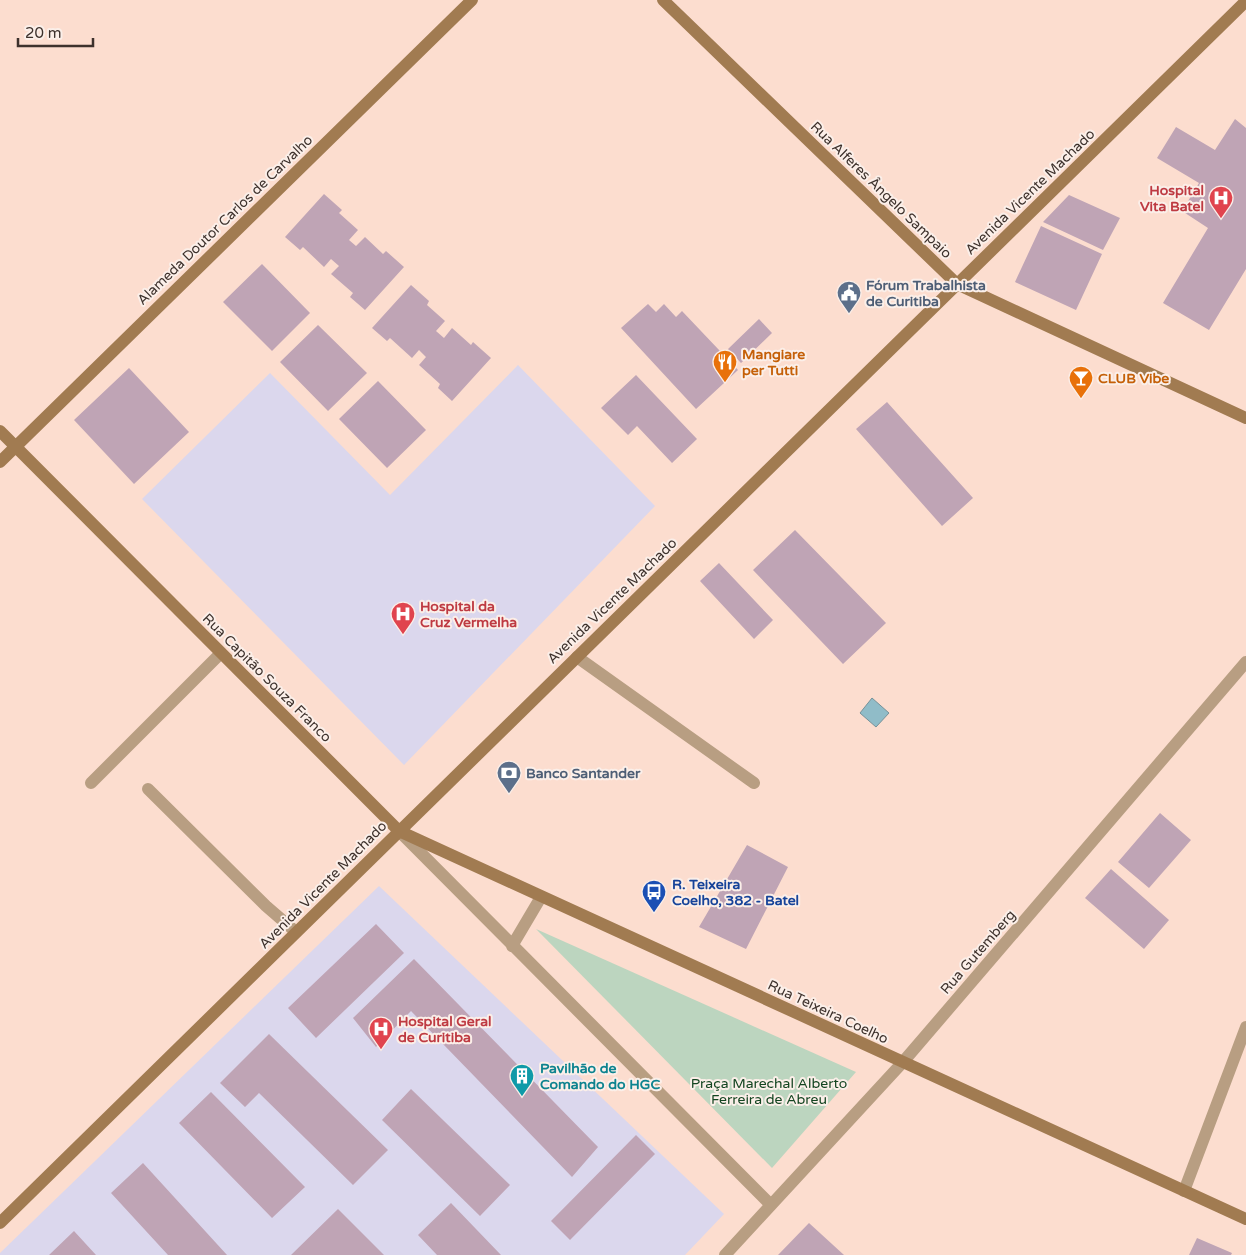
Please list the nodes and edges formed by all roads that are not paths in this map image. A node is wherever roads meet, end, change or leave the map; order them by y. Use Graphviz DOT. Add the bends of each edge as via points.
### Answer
graph roads {
  1 [pos="472,0"];
  2 [pos="663,0"];
  3 [pos="1246,1"];
  4 [pos="957,284"];
  5 [pos="1246,418"];
  6 [pos="0,431"];
  7 [pos="16,447"];
  8 [pos="0,462"];
  9 [pos="221,653"];
  10 [pos="577,657"];
  11 [pos="1246,662"];
  12 [pos="92,783"];
  13 [pos="754,783"];
  14 [pos="148,789"];
  15 [pos="399,831"];
  16 [pos="541,897"];
  17 [pos="296,932"];
  18 [pos="512,946"];
  19 [pos="1246,1027"];
  20 [pos="903,1062"];
  21 [pos="1184,1190"];
  22 [pos="771,1205"];
  23 [pos="1246,1219"];
  24 [pos="0,1223"];
  25 [pos="725,1255"];
  1 -- 7 [label="street, Alameda Doutor Carlos de Carvalho"];
  2 -- 4 [label="street, Rua Alferes Ângelo Sampaio"];
  3 -- 4 [label="street, Avenida Vicente Machado"];
  4 -- 5 [label="street, Rua Alferes Ângelo Sampaio"];
  4 -- 10 [label="street, Avenida Vicente Machado"];
  6 -- 7 [label="street, Rua Capitão Souza Franco"];
  7 -- 8 [label="street, Alameda Doutor Carlos de Carvalho"];
  7 -- 9 [label="street, Rua Capitão Souza Franco"];
  9 -- 12 [label="street"];
  9 -- 15 [label="street, Rua Capitão Souza Franco"];
  10 -- 13 [label="street"];
  10 -- 15 [label="street, Avenida Vicente Machado"];
  11 -- 20 [label="street, Rua Gutemberg"];
  14 -- 17 [label="street"];
  15 -- 16 [label="street, Rua Teixeira Coelho"];
  15 -- 17 [label="street, Avenida Vicente Machado"];
  15 -- 18 [label="street, Rua Capitão Souza Franco"];
  16 -- 18 [label="street"];
  16 -- 20 [label="street, Rua Teixeira Coelho"];
  17 -- 24 [label="street, Avenida Vicente Machado"];
  18 -- 22 [label="street, Rua Capitão Souza Franco"];
  19 -- 21 [label="street"];
  20 -- 21 [label="street, Rua Teixeira Coelho"];
  20 -- 22 [label="street, Rua Gutemberg"];
  21 -- 23 [label="street, Rua Teixeira Coelho"];
  22 -- 25 [label="street, Rua Gutemberg"];
}
